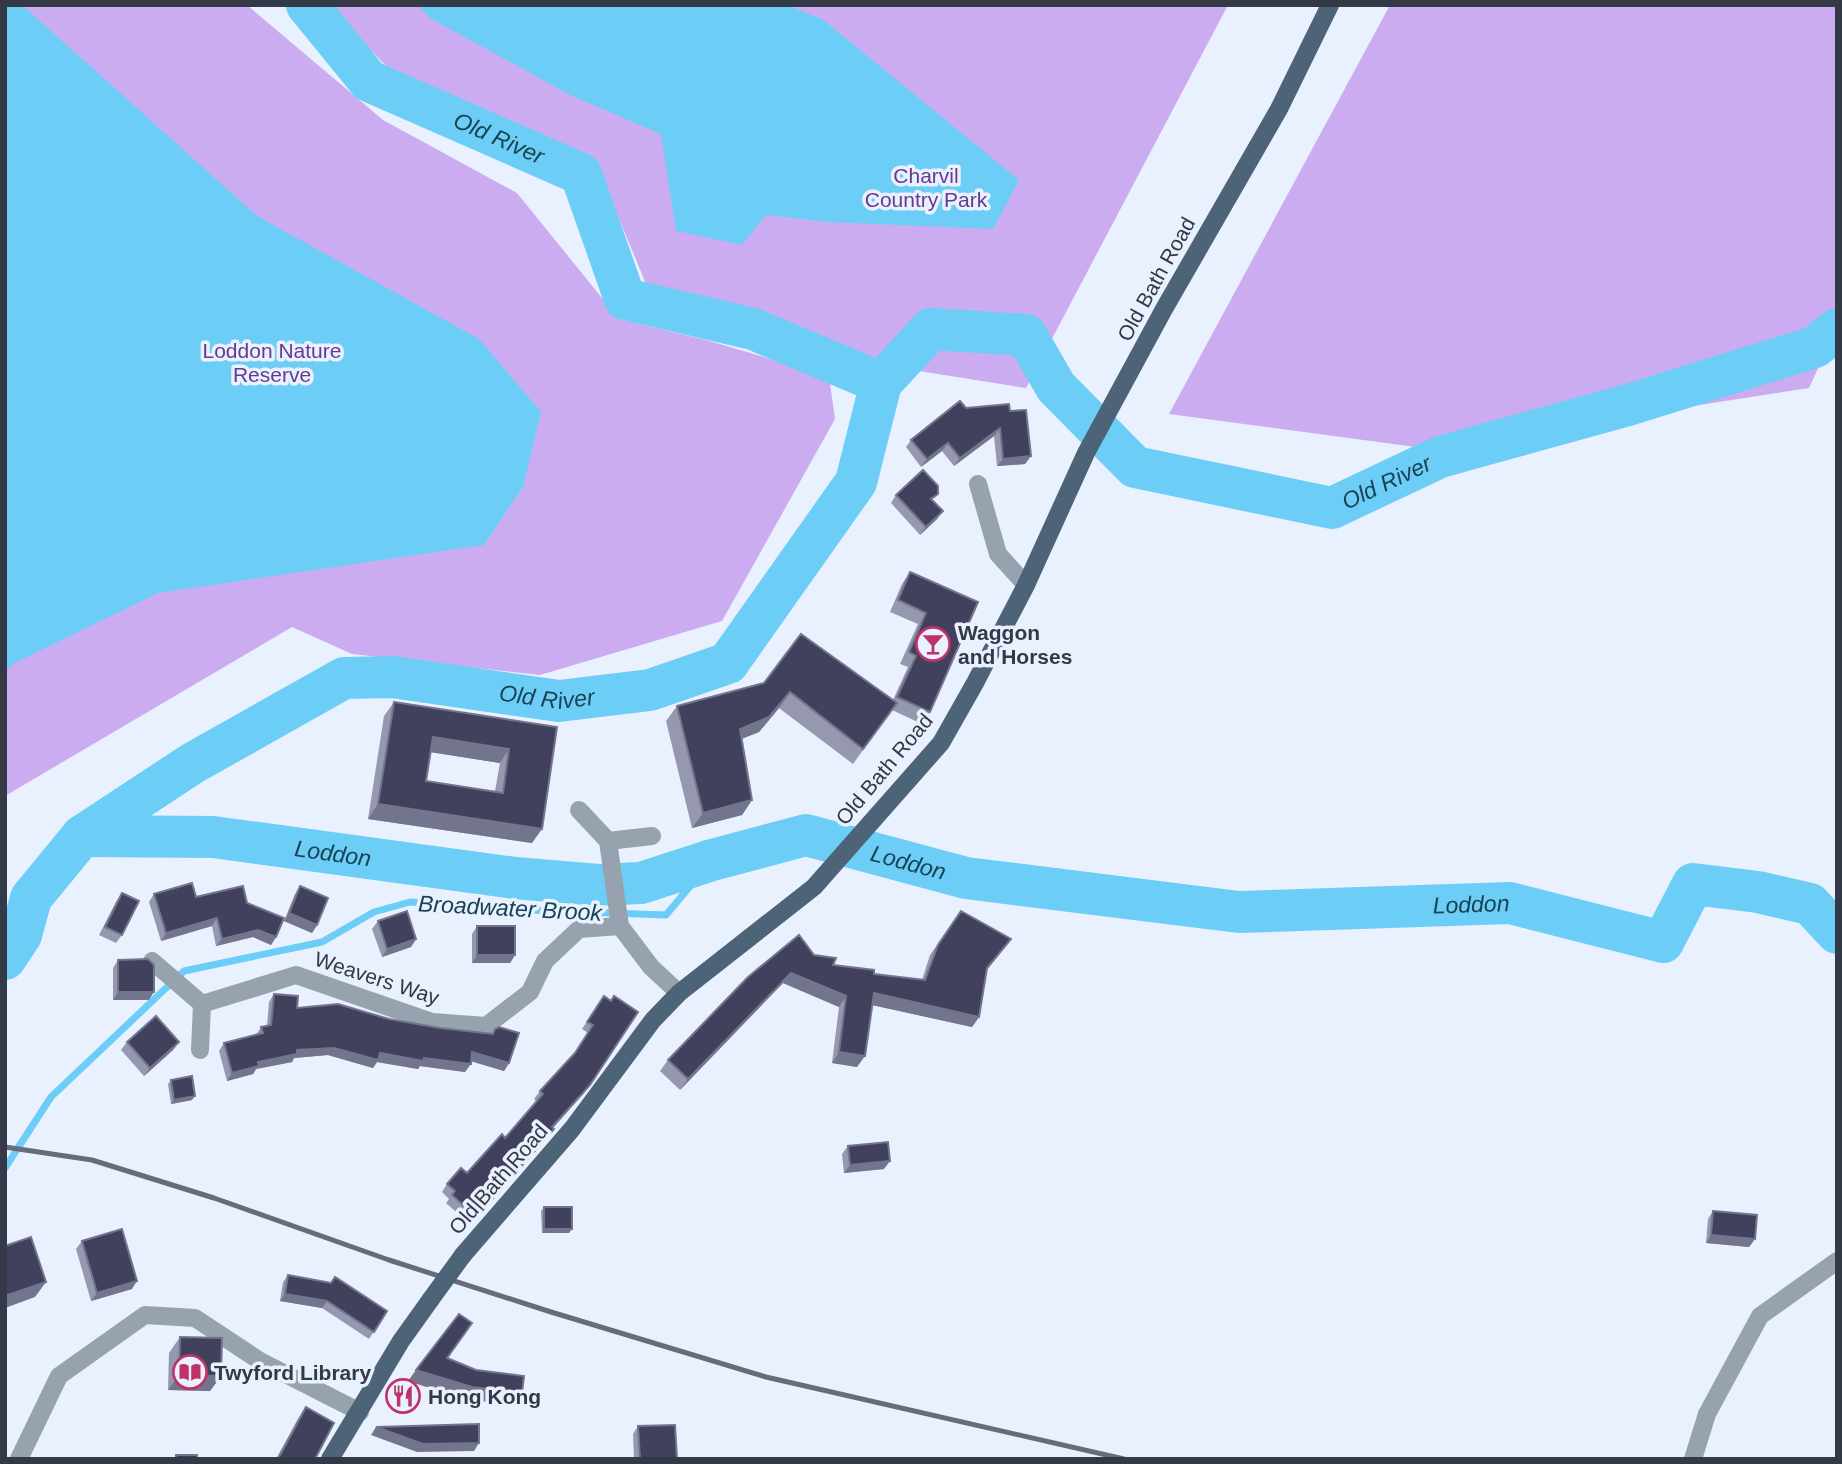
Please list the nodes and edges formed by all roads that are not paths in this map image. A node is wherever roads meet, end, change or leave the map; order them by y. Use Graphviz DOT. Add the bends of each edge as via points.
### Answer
graph roads {
  1 [pos="1331,5"];
  2 [pos="978,484"];
  3 [pos="1026,585"];
  4 [pos="579,810"];
  5 [pos="652,835"];
  6 [pos="608,850"];
  7 [pos="620,923"];
  8 [pos="152,961"];
  9 [pos="679,993"];
  10 [pos="202,1004"];
  11 [pos="200,1050"];
  12 [pos="1837,1261"];
  13 [pos="360,1412"];
  14 [pos="19,1459"];
  15 [pos="330,1459"];
  16 [pos="1693,1459"];
  1 -- 3 [label="main road, Old Bath Road" via="1279,109 1086,453"];
  2 -- 3 [label="street" via="999,554"];
  3 -- 9 [label="main road, Old Bath Road" via="941,743 814,887"];
  4 -- 6 [label="street"];
  5 -- 6 [label="street"];
  6 -- 7 [label="street"];
  7 -- 9 [label="street" via="651,967"];
  7 -- 10 [label="street, Weavers Way" via="579,929 545,961 530,992 486,1026 432,1022 296,975"];
  8 -- 10 [label="street"];
  9 -- 13 [label="main road, Old Bath Road, bridge" via="653,1020 572,1129 463,1255 401,1341"];
  10 -- 11 [label="street"];
  12 -- 16 [label="street" via="1760,1316 1707,1414"];
  13 -- 14 [label="street" via="260,1360 195,1318 145,1315 58,1376"];
  13 -- 15 [label="main road, Old Bath Road"];
}
